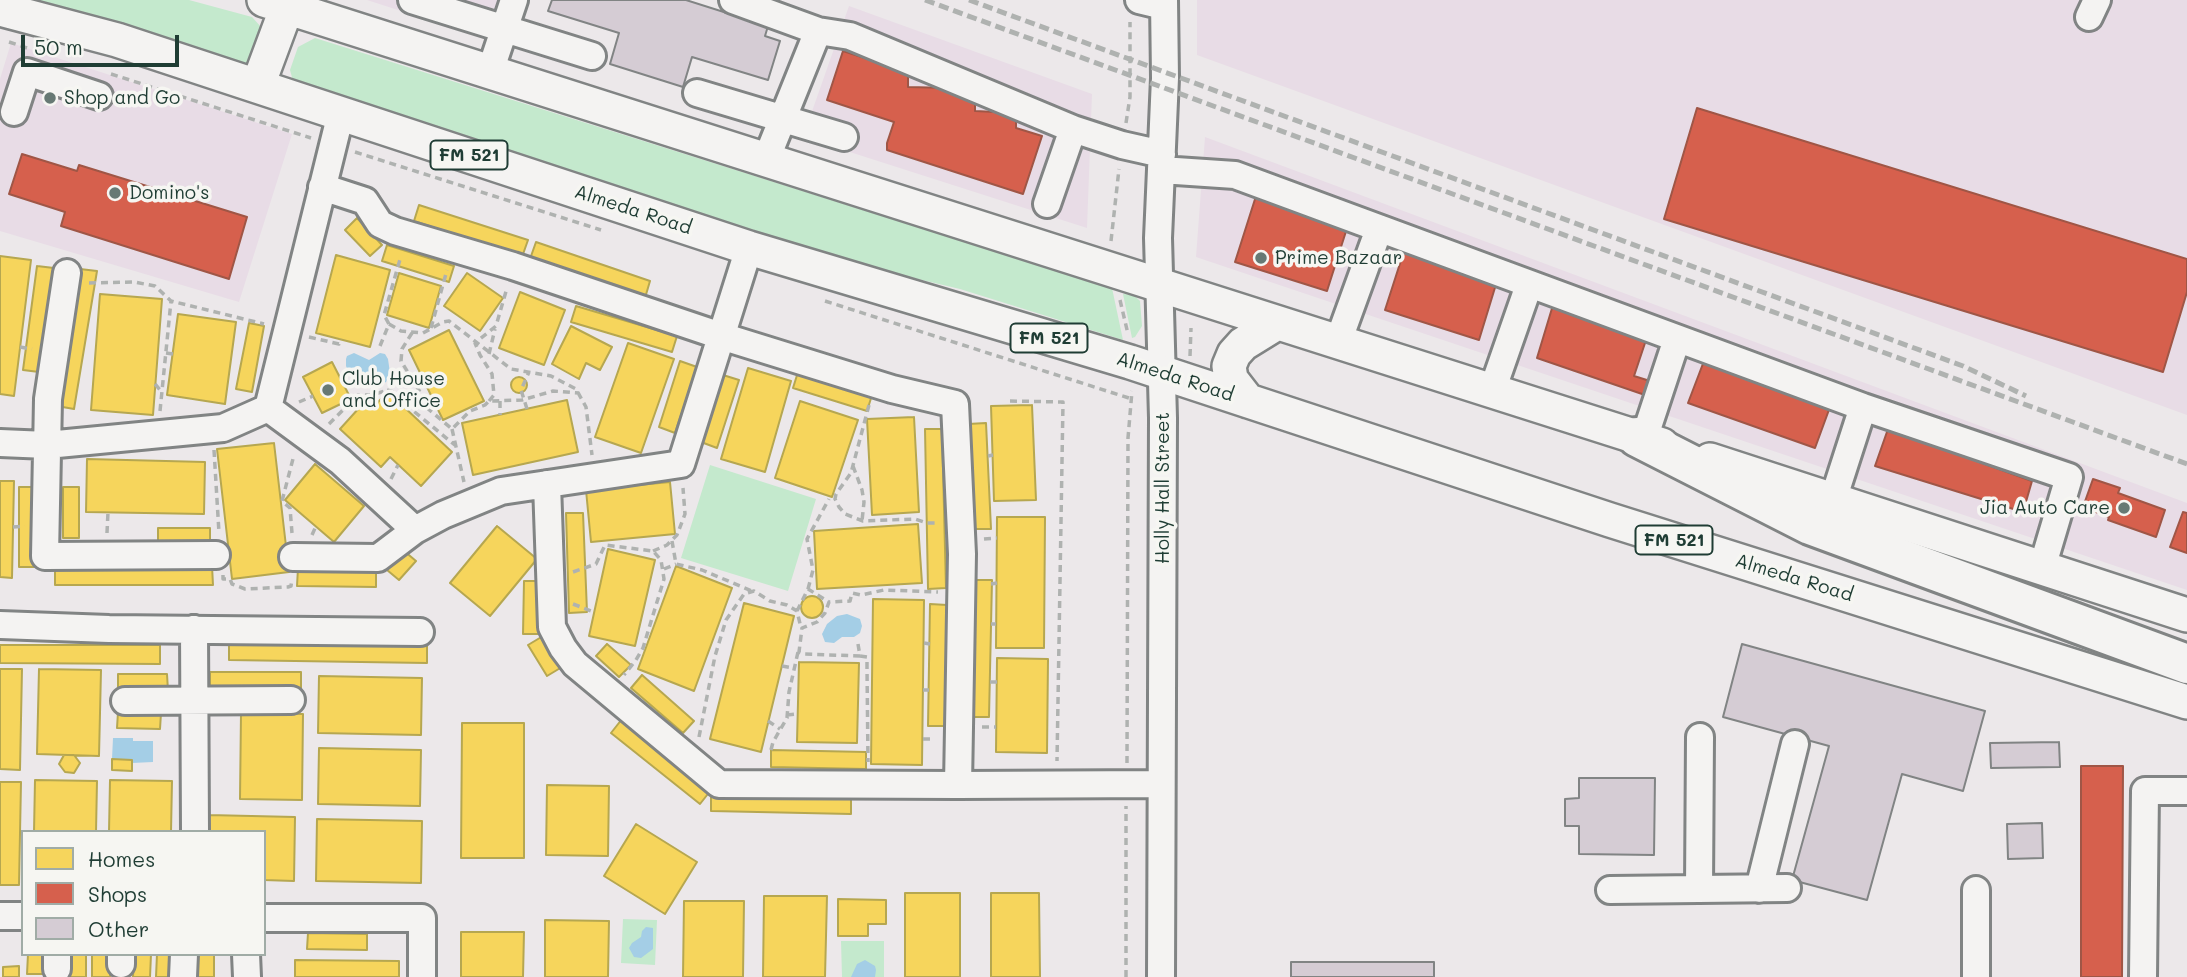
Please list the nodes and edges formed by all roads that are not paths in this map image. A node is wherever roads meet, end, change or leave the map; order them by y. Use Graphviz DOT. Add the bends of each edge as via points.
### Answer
graph roads {
  1 [pos="412,0"];
  2 [pos="514,0"];
  3 [pos="733,0"];
  4 [pos="1139,0"];
  5 [pos="1164,3"];
  6 [pos="276,4"];
  7 [pos="1,8"];
  8 [pos="504,29"];
  9 [pos="818,31"];
  10 [pos="592,56"];
  11 [pos="490,72"];
  12 [pos="103,85"];
  13 [pos="258,85"];
  14 [pos="697,93"];
  15 [pos="14,112"];
  16 [pos="341,113"];
  17 [pos="782,119"];
  18 [pos="1073,129"];
  19 [pos="844,137"];
  20 [pos="766,160"];
  21 [pos="1162,162"];
  22 [pos="322,187"];
  23 [pos="1047,204"];
  24 [pos="1379,229"];
  25 [pos="749,248"];
  26 [pos="66,278"];
  27 [pos="1160,285"];
  28 [pos="1530,285"];
  29 [pos="1277,323"];
  30 [pos="721,336"];
  31 [pos="1677,339"];
  32 [pos="1338,342"];
  33 [pos="1176,367"];
  34 [pos="1492,391"];
  35 [pos="1248,401"];
  36 [pos="1863,407"];
  37 [pos="268,408"];
  38 [pos="1640,438"];
  39 [pos="0,443"];
  40 [pos="47,445"];
  41 [pos="547,484"];
  42 [pos="1833,500"];
  43 [pos="415,530"];
  44 [pos="218,556"];
  45 [pos="293,556"];
  46 [pos="2042,568"];
  47 [pos="2187,615"];
  48 [pos="0,625"];
  49 [pos="194,629"];
  50 [pos="421,632"];
  51 [pos="2187,664"];
  52 [pos="195,699"];
  53 [pos="291,700"];
  54 [pos="125,701"];
  55 [pos="2187,702"];
  56 [pos="1700,737"];
  57 [pos="1795,744"];
  58 [pos="1161,784"];
  59 [pos="958,785"];
  60 [pos="2187,791"];
  61 [pos="195,830"];
  62 [pos="1787,888"];
  63 [pos="1699,889"];
  64 [pos="1759,889"];
  65 [pos="1610,890"];
  66 [pos="1976,890"];
  67 [pos="0,916"];
  68 [pos="21,916"];
  69 [pos="266,918"];
  70 [pos="184,956"];
  71 [pos="246,956"];
  72 [pos="183,977"];
  73 [pos="247,977"];
  74 [pos="422,977"];
  75 [pos="1161,977"];
  76 [pos="1976,977"];
  77 [pos="2143,977"];
  1 -- 8 [label="street"];
  2 -- 8 [label="street"];
  3 -- 9 [label="street"];
  4 -- 5 [label="street"];
  5 -- 21 [label="street, Holly Hall Street"];
  6 -- 11 [label="main road"];
  6 -- 13 [label="main road"];
  7 -- 13 [label="main road, Almeda Road / FM 521"];
  8 -- 10 [label="street"];
  8 -- 11 [label="street"];
  9 -- 17 [label="street"];
  9 -- 18 [label="street" via="850,36"];
  11 -- 20 [label="main road"];
  12 -- 15 [label="street" via="27,72"];
  13 -- 16 [label="main road, Almeda Road / FM 521"];
  14 -- 17 [label="street"];
  16 -- 22 [label="street"];
  16 -- 25 [label="main road, Almeda Road / FM 521"];
  17 -- 19 [label="street"];
  17 -- 20 [label="street"];
  18 -- 21 [label="street"];
  18 -- 23 [label="street"];
  20 -- 27 [label="main road"];
  21 -- 24 [label="street" via="1235,175"];
  21 -- 27 [label="street, Holly Hall Street"];
  22 -- 30 [label="street" via="366,201 380,224"];
  22 -- 37 [label="street"];
  24 -- 28 [label="street"];
  24 -- 32 [label="street"];
  25 -- 30 [label="street"];
  25 -- 33 [label="main road, Almeda Road / FM 521"];
  26 -- 40 [label="street" via="48,399"];
  27 -- 29 [label="main road"];
  27 -- 33 [label="street, Holly Hall Street"];
  28 -- 31 [label="street"];
  28 -- 34 [label="street"];
  29 -- 32 [label="main road"];
  29 -- 35 [label="main road" via="1243,344 1229,366 1231,379"];
  30 -- 41 [label="street" via="681,464"];
  30 -- 59 [label="street" via="874,384 956,404 962,555"];
  31 -- 36 [label="street"];
  31 -- 38 [label="street"];
  32 -- 34 [label="main road"];
  33 -- 35 [label="main road, Almeda Road / FM 521"];
  33 -- 58 [label="street, Holly Hall Street"];
  34 -- 38 [label="main road"];
  35 -- 55 [label="main road, Almeda Road / FM 521"];
  36 -- 42 [label="street"];
  36 -- 46 [label="street" via="2069,477"];
  37 -- 40 [label="street" via="223,428"];
  37 -- 43 [label="street" via="340,461"];
  38 -- 42 [label="main road"];
  38 -- 51 [label="highway" via="1810,525"];
  39 -- 40 [label="street"];
  40 -- 44 [label="street" via="46,556"];
  41 -- 43 [label="street" via="501,491"];
  41 -- 59 [label="street" via="552,627 563,648 575,664 719,784"];
  42 -- 46 [label="main road"];
  43 -- 45 [label="street" via="378,558"];
  46 -- 47 [label="main road"];
  48 -- 49 [label="street"];
  49 -- 50 [label="street"];
  49 -- 52 [label="street"];
  52 -- 53 [label="street"];
  52 -- 54 [label="street"];
  52 -- 61 [label="street"];
  56 -- 63 [label="street"];
  57 -- 64 [label="street"];
  58 -- 59 [label="street"];
  58 -- 75 [label="street, Holly Hall Street"];
  60 -- 77 [label="street" via="2145,791"];
  62 -- 64 [label="street"];
  63 -- 64 [label="street"];
  63 -- 65 [label="street"];
  66 -- 76 [label="street"];
  67 -- 68 [label="street"];
  69 -- 74 [label="street" via="422,918"];
  70 -- 72 [label="street"];
  71 -- 73 [label="street"];
}
